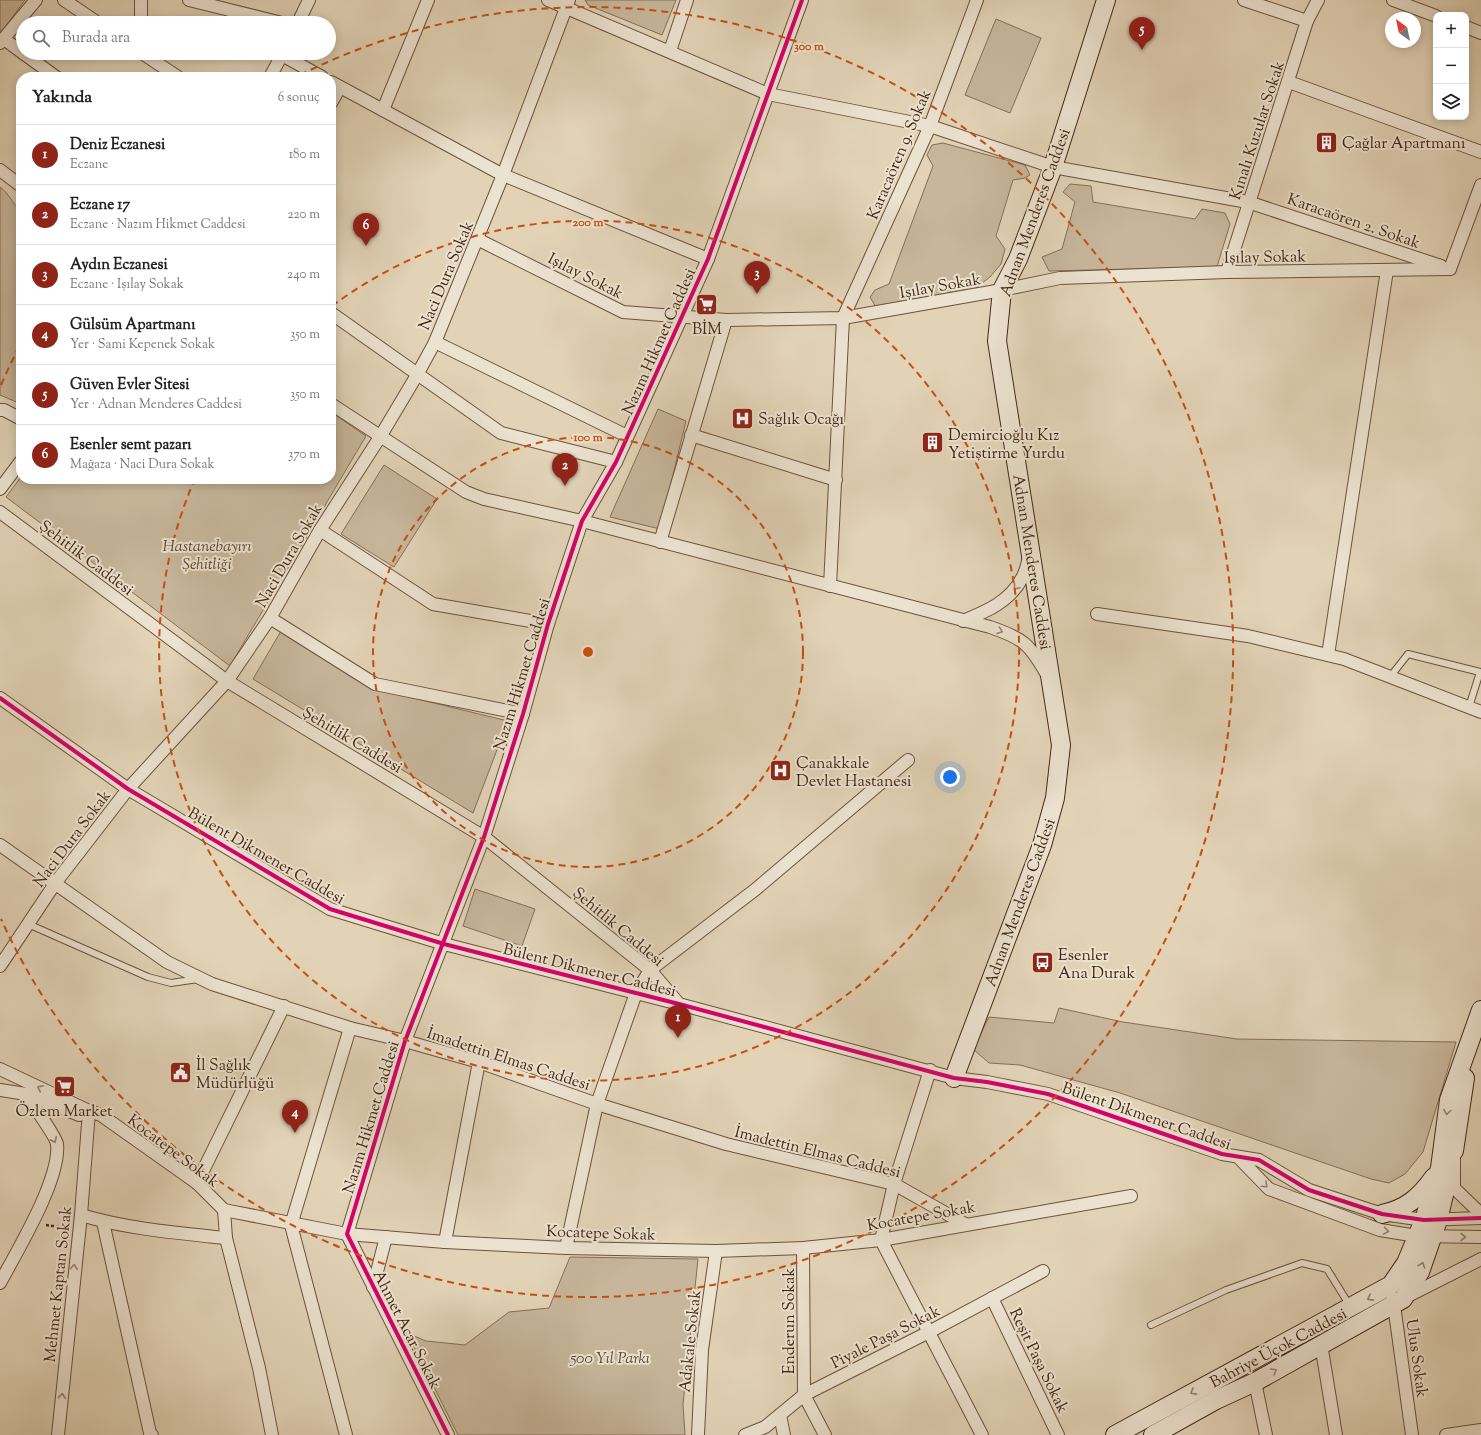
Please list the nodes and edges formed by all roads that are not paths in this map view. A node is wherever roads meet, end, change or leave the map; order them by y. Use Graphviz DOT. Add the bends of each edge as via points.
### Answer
graph roads {
  1 [pos="36,0"];
  2 [pos="64,0"];
  3 [pos="141,0"];
  4 [pos="189,0"];
  5 [pos="309,0"];
  6 [pos="428,0"];
  7 [pos="548,0"];
  8 [pos="687,0"];
  9 [pos="802,0"];
  10 [pos="977,0"];
  11 [pos="1106,0"];
  12 [pos="1244,0"];
  13 [pos="1318,0"];
  14 [pos="1393,0"];
  15 [pos="567,4"];
  16 [pos="1433,15"];
  17 [pos="23,16"];
  18 [pos="88,16"];
  19 [pos="141,16"];
  20 [pos="254,16"];
  21 [pos="301,16"];
  22 [pos="1307,21"];
  23 [pos="16,24"];
  24 [pos="1469,28"];
  25 [pos="1481,33"];
  26 [pos="2,41"];
  27 [pos="16,49"];
  28 [pos="670,51"];
  29 [pos="33,60"];
  30 [pos="152,60"];
  31 [pos="279,60"];
  32 [pos="292,60"];
  33 [pos="49,72"];
  34 [pos="170,72"];
  35 [pos="273,72"];
  36 [pos="313,72"];
  37 [pos="1289,82"];
  38 [pos="336,84"];
  39 [pos="768,94"];
  40 [pos="383,110"];
  41 [pos="930,126"];
  42 [pos="1481,152"];
  43 [pos="1053,167"];
  44 [pos="0,170"];
  45 [pos="503,175"];
  46 [pos="16,182"];
  47 [pos="1481,185"];
  48 [pos="1248,202"];
  49 [pos="477,239"];
  50 [pos="708,259"];
  51 [pos="1450,269"];
  52 [pos="1387,270"];
  53 [pos="1227,272"];
  54 [pos="1002,290"];
  55 [pos="336,317"];
  56 [pos="683,317"];
  57 [pos="843,318"];
  58 [pos="726,320"];
  59 [pos="435,342"];
  60 [pos="417,375"];
  61 [pos="336,407"];
  62 [pos="0,410"];
  63 [pos="16,416"];
  64 [pos="691,435"];
  65 [pos="628,436"];
  66 [pos="380,437"];
  67 [pos="616,462"];
  68 [pos="16,468"];
  69 [pos="836,480"];
  70 [pos="0,489"];
  71 [pos="0,512"];
  72 [pos="582,521"];
  73 [pos="320,530"];
  74 [pos="660,542"];
  75 [pos="1031,551"];
  76 [pos="830,586"];
  77 [pos="1097,614"];
  78 [pos="270,618"];
  79 [pos="963,621"];
  80 [pos="548,624"];
  81 [pos="1328,655"];
  82 [pos="1390,677"];
  83 [pos="228,681"];
  84 [pos="1052,684"];
  85 [pos="0,698"];
  86 [pos="1469,707"];
  87 [pos="1481,712"];
  88 [pos="522,714"];
  89 [pos="908,760"];
  90 [pos="128,789"];
  91 [pos="484,837"];
  92 [pos="0,845"];
  93 [pos="56,882"];
  94 [pos="28,924"];
  95 [pos="444,944"];
  96 [pos="0,966"];
  97 [pos="650,970"];
  98 [pos="200,978"];
  99 [pos="636,993"];
  100 [pos="679,1004"];
  101 [pos="284,1006"];
  102 [pos="1481,1010"];
  103 [pos="350,1028"];
  104 [pos="1472,1036"];
  105 [pos="405,1041"];
  106 [pos="478,1062"];
  107 [pos="0,1069"];
  108 [pos="930,1070"];
  109 [pos="954,1078"];
  110 [pos="0,1090"];
  111 [pos="26,1094"];
  112 [pos="597,1104"];
  113 [pos="88,1115"];
  114 [pos="1454,1153"];
  115 [pos="1238,1158"];
  116 [pos="1440,1168"];
  117 [pos="197,1183"];
  118 [pos="894,1184"];
  119 [pos="1131,1196"];
  120 [pos="224,1210"];
  121 [pos="1382,1214"];
  122 [pos="1481,1214"];
  123 [pos="80,1215"];
  124 [pos="1481,1218"];
  125 [pos="103,1222"];
  126 [pos="965,1224"];
  127 [pos="291,1225"];
  128 [pos="1428,1228"];
  129 [pos="347,1234"];
  130 [pos="386,1237"];
  131 [pos="1481,1237"];
  132 [pos="226,1238"];
  133 [pos="881,1240"];
  134 [pos="445,1242"];
  135 [pos="566,1248"];
  136 [pos="803,1248"];
  137 [pos="716,1251"];
  138 [pos="1481,1259"];
  139 [pos="1043,1271"];
  140 [pos="0,1283"];
  141 [pos="1391,1285"];
  142 [pos="373,1287"];
  143 [pos="992,1298"];
  144 [pos="1398,1301"];
  145 [pos="1351,1308"];
  146 [pos="1151,1325"];
  147 [pos="929,1332"];
  148 [pos="1321,1344"];
  149 [pos="1255,1382"];
  150 [pos="804,1395"];
  151 [pos="780,1414"];
  152 [pos="1481,1430"];
  153 [pos="58,1435"];
  154 [pos="152,1435"];
  155 [pos="272,1435"];
  156 [pos="346,1435"];
  157 [pos="448,1435"];
  158 [pos="698,1435"];
  159 [pos="744,1435"];
  160 [pos="784,1435"];
  161 [pos="825,1435"];
  162 [pos="982,1435"];
  163 [pos="1058,1435"];
  164 [pos="1115,1435"];
  165 [pos="1154,1435"];
  166 [pos="1266,1435"];
  167 [pos="1336,1435"];
  168 [pos="1412,1435"];
  169 [pos="1446,1435"];
  1 -- 17 [label="street"];
  2 -- 18 [label="street"];
  3 -- 19 [label="street"];
  4 -- 20 [label="street"];
  5 -- 21 [label="street"];
  6 -- 40 [label="street"];
  7 -- 15 [label="street, Karacaören 2. Sokak"];
  8 -- 28 [label="street"];
  9 -- 39 [label="street, Nazım Hikmet Caddesi"];
  10 -- 41 [label="street, Karacaören 9. Sokak"];
  11 -- 43 [label="street, Adnan Menderes Caddesi"];
  12 -- 22 [label="street"];
  13 -- 22 [label="street, Kınalı Kuzular Sokak"];
  14 -- 16 [label="street"];
  15 -- 28 [label="street, Karacaören 2. Sokak"];
  15 -- 45 [label="street, Naci Dura Sokak"];
  22 -- 37 [label="street, Kınalı Kuzular Sokak"];
  23 -- 26 [label="street"];
  24 -- 25 [label="street"];
  26 -- 27 [label="street"];
  28 -- 39 [label="street, Karacaören 2. Sokak"];
  29 -- 33 [label="street"];
  30 -- 34 [label="street"];
  31 -- 35 [label="street"];
  32 -- 36 [label="street"];
  37 -- 42 [label="street"];
  37 -- 48 [label="street, Kınalı Kuzular Sokak"];
  38 -- 40 [label="street"];
  39 -- 41 [label="street, Karacaören 2. Sokak"];
  39 -- 50 [label="street, Nazım Hikmet Caddesi"];
  40 -- 45 [label="street"];
  41 -- 43 [label="street, Karacaören 2. Sokak"];
  41 -- 57 [label="street, Karacaören 9. Sokak"];
  43 -- 48 [label="street, Karacaören 2. Sokak"];
  43 -- 54 [label="street, Adnan Menderes Caddesi" via="1018,259"];
  44 -- 46 [label="street"];
  45 -- 49 [label="street, Naci Dura Sokak"];
  45 -- 50 [label="street"];
  47 -- 51 [label="street"];
  48 -- 51 [label="street, Karacaören 2. Sokak"];
  48 -- 53 [label="street, Kınalı Kuzular Sokak"];
  49 -- 56 [label="street, Işılay Sokak" via="623,312"];
  49 -- 59 [label="street, Naci Dura Sokak"];
  50 -- 56 [label="street, Nazım Hikmet Caddesi"];
  51 -- 52 [label="street, Işılay Sokak"];
  52 -- 53 [label="street, Işılay Sokak"];
  52 -- 81 [label="street"];
  53 -- 54 [label="street, Işılay Sokak" via="1060,278"];
  54 -- 57 [label="street, Işılay Sokak"];
  54 -- 75 [label="street, Adnan Menderes Caddesi" via="998,341"];
  55 -- 60 [label="street"];
  56 -- 58 [label="street, Işılay Sokak"];
  56 -- 65 [label="street, Nazım Hikmet Caddesi"];
  57 -- 58 [label="street, Işılay Sokak"];
  57 -- 69 [label="street"];
  58 -- 64 [label="street"];
  59 -- 60 [label="street, Naci Dura Sokak"];
  59 -- 65 [label="street"];
  60 -- 66 [label="street, Naci Dura Sokak"];
  60 -- 67 [label="street" via="501,433"];
  61 -- 66 [label="street"];
  62 -- 63 [label="street"];
  64 -- 69 [label="street"];
  64 -- 74 [label="street"];
  65 -- 67 [label="street, Nazım Hikmet Caddesi"];
  66 -- 72 [label="street" via="466,492 484,499"];
  66 -- 73 [label="street, Naci Dura Sokak"];
  67 -- 72 [label="street, Nazım Hikmet Caddesi"];
  68 -- 70 [label="street"];
  69 -- 76 [label="street"];
  71 -- 83 [label="street, Şehitlik Caddesi"];
  72 -- 74 [label="street"];
  72 -- 80 [label="street, Nazım Hikmet Caddesi"];
  73 -- 78 [label="street, Naci Dura Sokak"];
  73 -- 80 [label="street" via="432,604"];
  74 -- 76 [label="street"];
  75 -- 79 [label="street, one-way" via="1022,579 1008,596 992,609"];
  75 -- 84 [label="street, Adnan Menderes Caddesi"];
  76 -- 79 [label="street"];
  77 -- 81 [label="street" via="1248,636"];
  78 -- 83 [label="street, Naci Dura Sokak"];
  78 -- 88 [label="street" via="375,684"];
  79 -- 84 [label="street, one-way" via="1016,636 1035,653"];
  80 -- 88 [label="street, Nazım Hikmet Caddesi"];
  81 -- 82 [label="street"];
  82 -- 86 [label="street"];
  82 -- 86 [label="lane" via="1408,654 1480,672"];
  83 -- 90 [label="street, Naci Dura Sokak"];
  83 -- 91 [label="street, Şehitlik Caddesi"];
  84 -- 109 [label="street, Adnan Menderes Caddesi" via="1061,745 1055,798 1042,845"];
  85 -- 90 [label="street, Bülent Dikmener Caddesi"];
  86 -- 87 [label="street"];
  88 -- 91 [label="street, Nazım Hikmet Caddesi"];
  89 -- 97 [label="street" via="756,889"];
  90 -- 93 [label="street, Naci Dura Sokak"];
  90 -- 95 [label="street, Bülent Dikmener Caddesi" via="330,909"];
  91 -- 95 [label="street, Nazım Hikmet Caddesi"];
  91 -- 97 [label="street, Şehitlik Caddesi"];
  92 -- 93 [label="street, İmadettin Elmas Caddesi"];
  93 -- 94 [label="street, Naci Dura Sokak"];
  93 -- 98 [label="street, İmadettin Elmas Caddesi" via="167,962"];
  94 -- 96 [label="street, Naci Dura Sokak"];
  94 -- 98 [label="lane" via="148,977 171,983"];
  95 -- 99 [label="street, Bülent Dikmener Caddesi"];
  95 -- 105 [label="street, Nazım Hikmet Caddesi"];
  97 -- 99 [label="street"];
  97 -- 100 [label="street, Şehitlik Caddesi"];
  98 -- 101 [label="street, İmadettin Elmas Caddesi"];
  99 -- 100 [label="street, Bülent Dikmener Caddesi"];
  99 -- 112 [label="street"];
  100 -- 108 [label="street, Bülent Dikmener Caddesi"];
  101 -- 103 [label="street, İmadettin Elmas Caddesi"];
  101 -- 117 [label="street"];
  102 -- 104 [label="street"];
  103 -- 105 [label="street, İmadettin Elmas Caddesi"];
  103 -- 127 [label="street"];
  104 -- 114 [label="street"];
  104 -- 116 [label="street, one-way" via="1449,1100"];
  105 -- 106 [label="street, İmadettin Elmas Caddesi"];
  105 -- 129 [label="street, Nazım Hikmet Caddesi"];
  106 -- 112 [label="street, İmadettin Elmas Caddesi"];
  106 -- 134 [label="street"];
  113 -- 107 [label="street, one-way"];
  108 -- 109 [label="street, Bülent Dikmener Caddesi"];
  108 -- 118 [label="street"];
  109 -- 115 [label="street, Bülent Dikmener Caddesi" via="1048,1094"];
  110 -- 111 [label="street"];
  111 -- 113 [label="street"];
  111 -- 140 [label="street, one-way" via="57,1144 54,1169 48,1190"];
  112 -- 118 [label="street, İmadettin Elmas Caddesi" via="726,1144"];
  112 -- 135 [label="street"];
  113 -- 117 [label="street, Kocatepe Sokak" via="102,1116"];
  113 -- 123 [label="street, Mehmet Kaptan Sokak"];
  114 -- 122 [label="street" via="1454,1188"];
  114 -- 128 [label="street"];
  115 -- 121 [label="street, Bülent Dikmener Caddesi" via="1259,1160 1309,1190"];
  115 -- 128 [label="street, Bülent Dikmener Caddesi, one-way" via="1269,1189 1380,1230"];
  116 -- 121 [label="street" via="1415,1199 1399,1210"];
  116 -- 128 [label="street"];
  117 -- 120 [label="street, Kocatepe Sokak"];
  118 -- 126 [label="street, İmadettin Elmas Caddesi"];
  118 -- 133 [label="street"];
  119 -- 126 [label="street, Kocatepe Sokak"];
  120 -- 127 [label="street, Kocatepe Sokak"];
  120 -- 132 [label="street"];
  121 -- 128 [label="street, Bülent Dikmener Caddesi"];
  123 -- 125 [label="street"];
  153 -- 123 [label="street, Mehmet Kaptan Sokak, one-way"];
  124 -- 128 [label="street"];
  125 -- 132 [label="street"];
  125 -- 154 [label="street"];
  126 -- 133 [label="street, Kocatepe Sokak"];
  127 -- 129 [label="street, Kocatepe Sokak"];
  127 -- 156 [label="street"];
  128 -- 131 [label="street, one-way"];
  128 -- 141 [label="street, Bahriye Üçok Caddesi"];
  144 -- 128 [label="street, Bahriye Üçok Caddesi, one-way" via="1420,1272"];
  129 -- 130 [label="street, Kocatepe Sokak"];
  129 -- 142 [label="street, Ahmet Acar Sokak"];
  130 -- 134 [label="street, Kocatepe Sokak"];
  130 -- 142 [label="street"];
  132 -- 155 [label="street" via="259,1368"];
  133 -- 136 [label="street, Kocatepe Sokak"];
  133 -- 147 [label="street"];
  134 -- 135 [label="street, Kocatepe Sokak"];
  135 -- 137 [label="street, Kocatepe Sokak"];
  136 -- 137 [label="street, Kocatepe Sokak"];
  136 -- 150 [label="street, Enderun Sokak"];
  137 -- 158 [label="street, Adakale Sokak" via="702,1350"];
  138 -- 144 [label="street"];
  139 -- 143 [label="street, Piyale Paşa Sokak"];
  141 -- 144 [label="street, Ulus Sokak"];
  141 -- 145 [label="street, Bahriye Üçok Caddesi, one-way"];
  142 -- 157 [label="street, Ahmet Acar Sokak"];
  143 -- 147 [label="street, Piyale Paşa Sokak"];
  143 -- 163 [label="street, Reşit Paşa Sokak"];
  144 -- 148 [label="street, Bahriye Üçok Caddesi"];
  144 -- 168 [label="street, Ulus Sokak"];
  145 -- 146 [label="lane" via="1327,1269 1302,1264 1226,1290"];
  145 -- 164 [label="street, Bahriye Üçok Caddesi, one-way"];
  147 -- 150 [label="street, Piyale Paşa Sokak"];
  147 -- 162 [label="street"];
  149 -- 148 [label="street, Bahriye Üçok Caddesi, one-way"];
  148 -- 167 [label="street"];
  149 -- 165 [label="street, Bahriye Üçok Caddesi" via="1216,1400"];
  149 -- 166 [label="street"];
  150 -- 151 [label="street, Piyale Paşa Sokak"];
  150 -- 161 [label="street"];
  151 -- 159 [label="street, Piyale Paşa Sokak" via="764,1427"];
  151 -- 160 [label="street"];
  152 -- 169 [label="street"];
}
